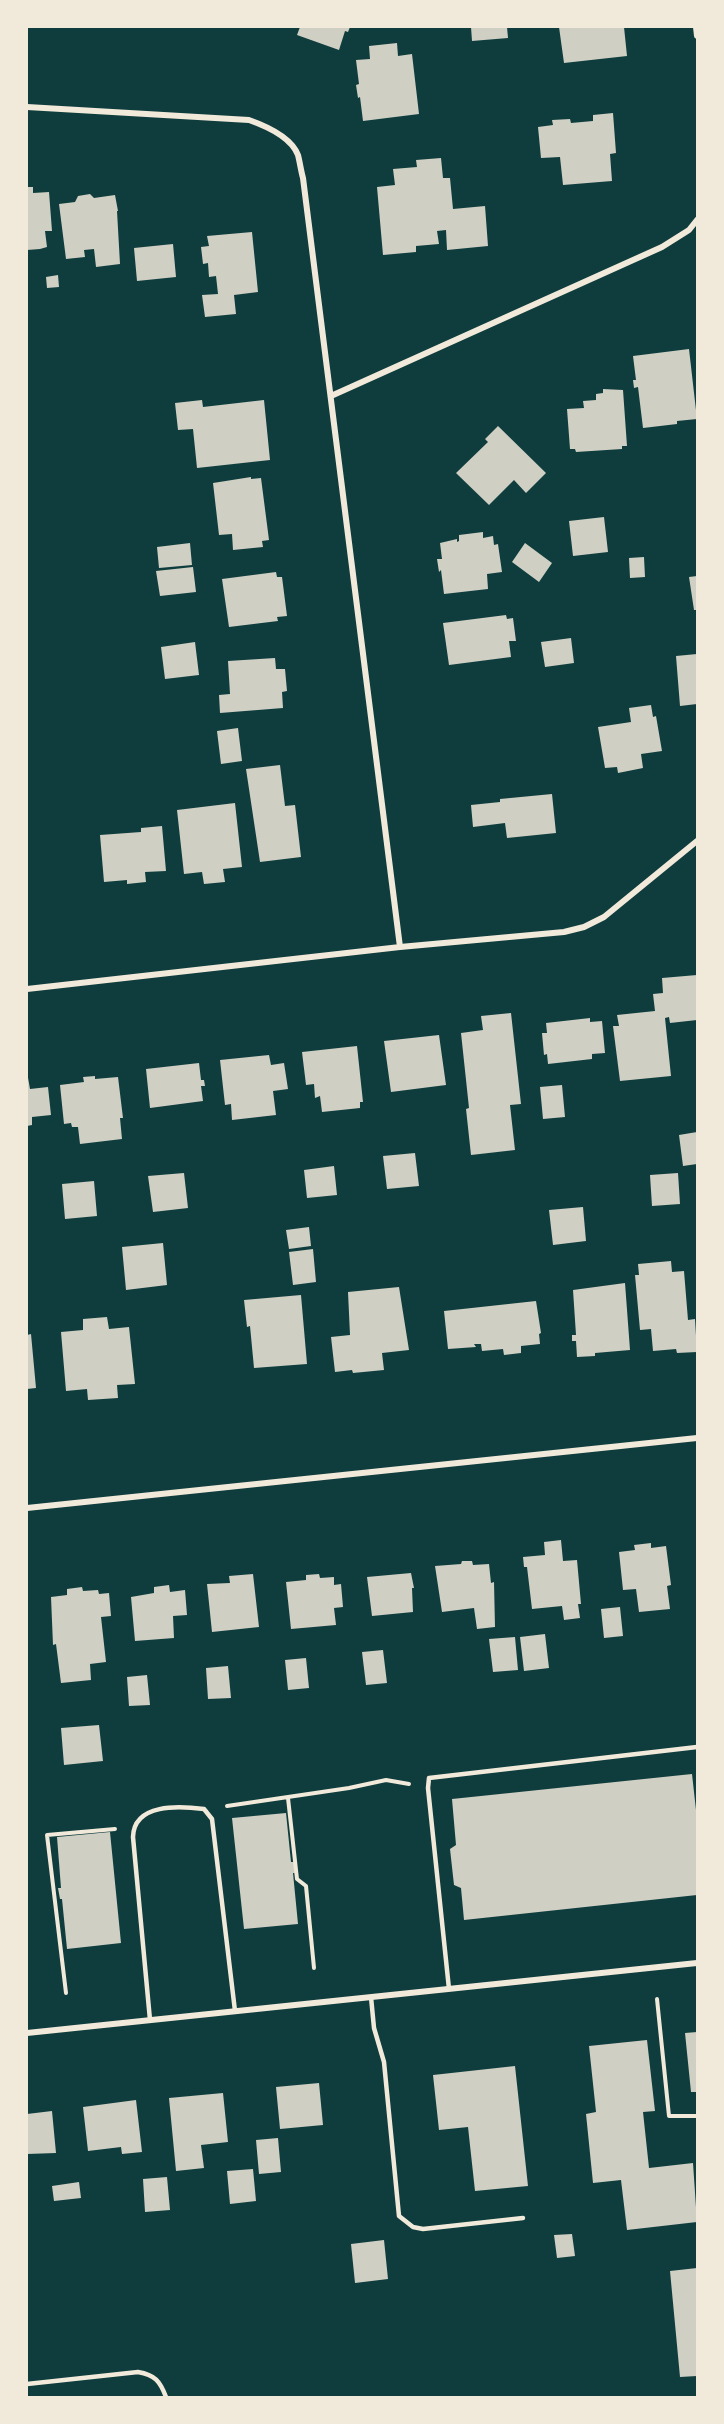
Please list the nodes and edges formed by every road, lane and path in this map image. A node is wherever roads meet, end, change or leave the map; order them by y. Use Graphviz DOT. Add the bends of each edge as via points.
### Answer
graph roads {
  1 [pos="696,27"];
  2 [pos="697,36"];
  3 [pos="27,107"];
  4 [pos="697,220"];
  5 [pos="332,396"];
  6 [pos="697,841"];
  7 [pos="400,947"];
  8 [pos="27,989"];
  9 [pos="697,1438"];
  10 [pos="27,1508"];
  11 [pos="697,1747"];
  12 [pos="428,1788"];
  13 [pos="288,1798"];
  14 [pos="204,1809"];
  15 [pos="117,1840"];
  16 [pos="697,1963"];
  17 [pos="315,1968"];
  18 [pos="449,1989"];
  19 [pos="66,1993"];
  20 [pos="371,1997"];
  21 [pos="657,2000"];
  22 [pos="235,2011"];
  23 [pos="150,2020"];
  24 [pos="27,2033"];
  25 [pos="697,2116"];
  26 [pos="523,2218"];
  27 [pos="27,2384"];
  28 [pos="166,2397"];
  1 -- 2 [label="street"];
  3 -- 5 [label="street" via="249,120 284,138 297,153 303,178"];
  4 -- 5 [label="street" via="662,247"];
  5 -- 7 [label="street"];
  6 -- 7 [label="street" via="604,917 584,927"];
  7 -- 8 [label="street"];
  9 -- 10 [label="street"];
  11 -- 12 [label="lane" via="438,1775 429,1778"];
  12 -- 13 [label="path" via="386,1780"];
  12 -- 18 [label="lane"];
  13 -- 14 [label="path"];
  13 -- 17 [label="path" via="297,1879 306,1886"];
  14 -- 22 [label="lane" via="212,1819"];
  14 -- 23 [label="lane" via="148,1811 134,1827"];
  15 -- 19 [label="path" via="115,1828 47,1835"];
  16 -- 18 [label="street"];
  18 -- 20 [label="street"];
  20 -- 22 [label="street"];
  20 -- 26 [label="lane" via="374,2028 384,2062 399,2216 412,2227 423,2229"];
  21 -- 25 [label="path" via="669,2116"];
  22 -- 23 [label="street"];
  23 -- 24 [label="street"];
  27 -- 28 [label="lane" via="138,2372 152,2375 162,2385"];
}
